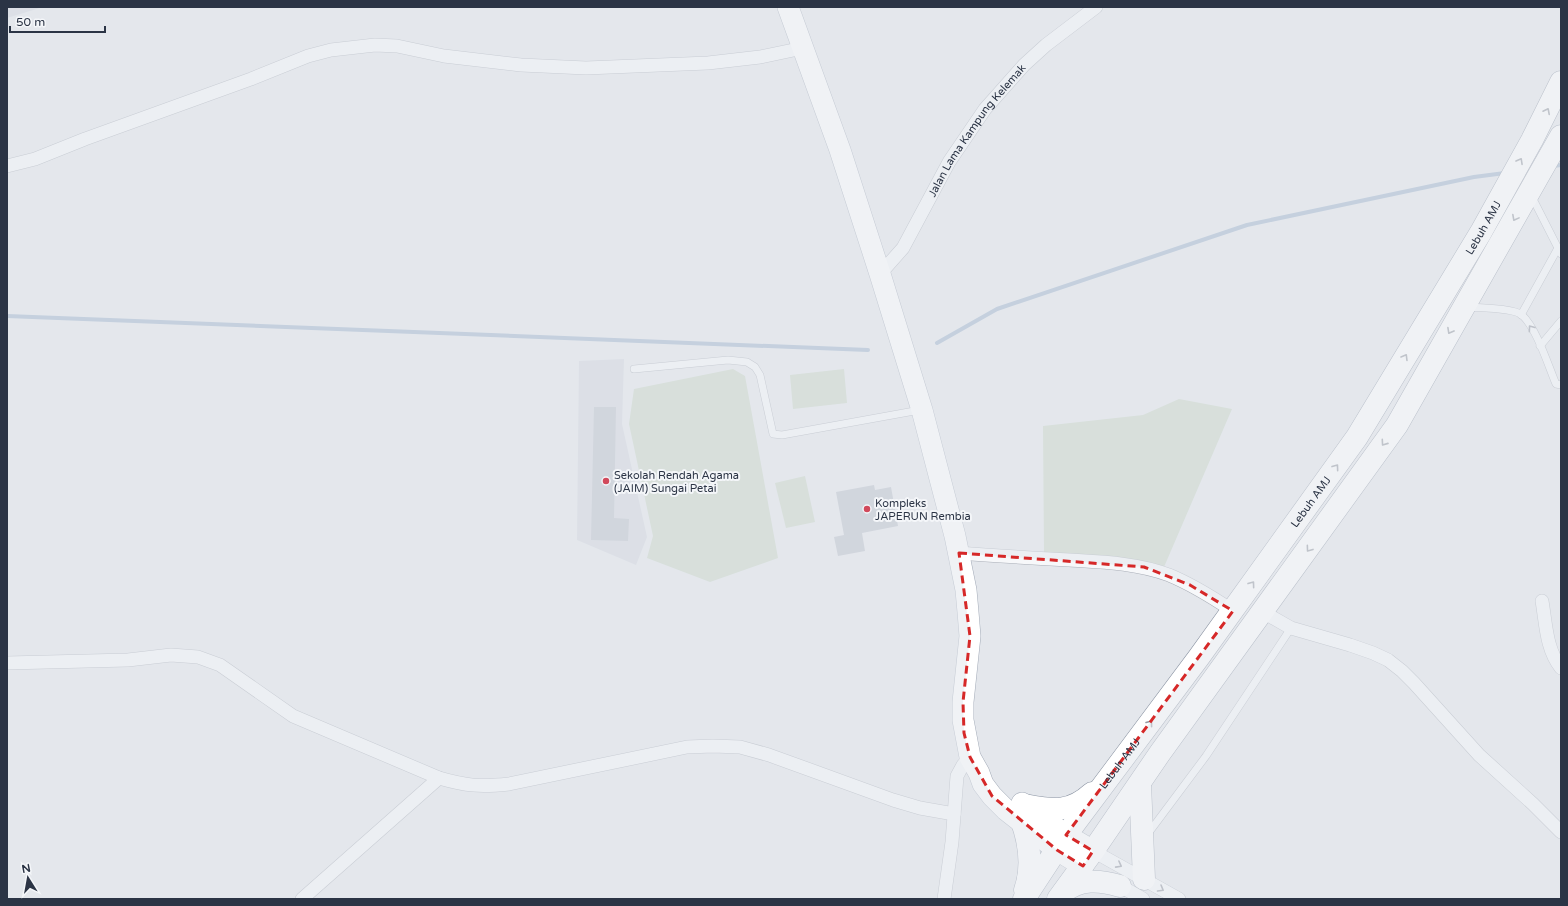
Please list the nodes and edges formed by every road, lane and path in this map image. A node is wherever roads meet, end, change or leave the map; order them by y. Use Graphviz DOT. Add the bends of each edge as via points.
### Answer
graph roads {
  1 [pos="788,7"];
  2 [pos="1096,7"];
  3 [pos="803,48"];
  4 [pos="1561,82"];
  5 [pos="1558,142"];
  6 [pos="7,166"];
  7 [pos="1531,188"];
  8 [pos="1559,251"];
  9 [pos="880,274"];
  10 [pos="1464,307"];
  11 [pos="1521,315"];
  12 [pos="1561,321"];
  13 [pos="1540,346"];
  14 [pos="634,369"];
  15 [pos="1561,385"];
  16 [pos="922,410"];
  17 [pos="959,553"];
  18 [pos="1542,601"];
  19 [pos="1233,611"];
  20 [pos="1263,612"];
  21 [pos="1291,628"];
  22 [pos="7,663"];
  23 [pos="1561,668"];
  24 [pos="975,765"];
  25 [pos="1110,776"];
  26 [pos="439,778"];
  27 [pos="1140,784"];
  28 [pos="1023,813"];
  29 [pos="954,814"];
  30 [pos="1561,832"];
  31 [pos="1142,841"];
  32 [pos="1062,842"];
  33 [pos="1088,858"];
  34 [pos="1120,886"];
  35 [pos="1143,889"];
  36 [pos="1059,897"];
  37 [pos="302,899"];
  38 [pos="944,899"];
  39 [pos="1023,899"];
  40 [pos="1179,899"];
  1 -- 3 [label="main road"];
  2 -- 9 [label="street, Jalan Lama Kampung Kelemak" via="1024,65 985,109 949,162 903,248"];
  3 -- 6 [label="street" via="760,57 708,63 586,68 513,64 444,56 397,46 375,45 331,50 296,60 35,159"];
  3 -- 9 [label="main road" via="840,150"];
  19 -- 4 [label="highway, Lebuh AMJ, one-way" via="1357,437 1481,232"];
  5 -- 7 [label="highway, Lebuh AMJ"];
  7 -- 8 [label="lane"];
  7 -- 10 [label="highway, Lebuh AMJ, one-way"];
  8 -- 11 [label="lane"];
  9 -- 16 [label="main road"];
  10 -- 11 [label="lane" via="1496,308"];
  10 -- 20 [label="highway, Lebuh AMJ, one-way" via="1397,425"];
  13 -- 11 [label="lane, one-way" via="1536,334"];
  12 -- 13 [label="lane"];
  13 -- 15 [label="lane" via="1556,384"];
  14 -- 16 [label="lane" via="728,360 747,362 755,367 760,375 773,434 782,435"];
  16 -- 17 [label="main road"];
  17 -- 19 [label="street" via="1144,567 1190,585"];
  17 -- 24 [label="main road" via="966,590 970,636 963,720"];
  18 -- 23 [label="street" via="1552,654"];
  25 -- 19 [label="highway, Lebuh AMJ, one-way"];
  20 -- 21 [label="street"];
  20 -- 27 [label="highway, Lebuh AMJ"];
  21 -- 30 [label="street" via="1350,645 1388,660 1402,671 1479,755"];
  21 -- 31 [label="lane" via="1206,756"];
  22 -- 26 [label="street" via="128,660 171,655 198,657 220,665 293,716"];
  24 -- 28 [label="main road" via="983,784 1006,810"];
  24 -- 29 [label="street" via="963,765 957,776"];
  25 -- 28 [label="highway" via="1073,807"];
  25 -- 32 [label="highway, Lebuh AMJ"];
  26 -- 29 [label="street" via="484,787 687,747 740,747 893,800"];
  26 -- 37 [label="street"];
  27 -- 31 [label="highway"];
  27 -- 33 [label="highway, Lebuh AMJ"];
  28 -- 32 [label="main road"];
  28 -- 39 [label="highway" via="1031,867"];
  29 -- 38 [label="street"];
  31 -- 35 [label="highway"];
  32 -- 33 [label="main road"];
  32 -- 39 [label="highway, Lebuh AMJ"];
  33 -- 34 [label="street"];
  33 -- 35 [label="street, one-way"];
  33 -- 36 [label="highway, Lebuh AMJ"];
  34 -- 35 [label="street"];
  34 -- 36 [label="highway" via="1103,881 1085,881 1066,890"];
  35 -- 40 [label="street, one-way"];
}
